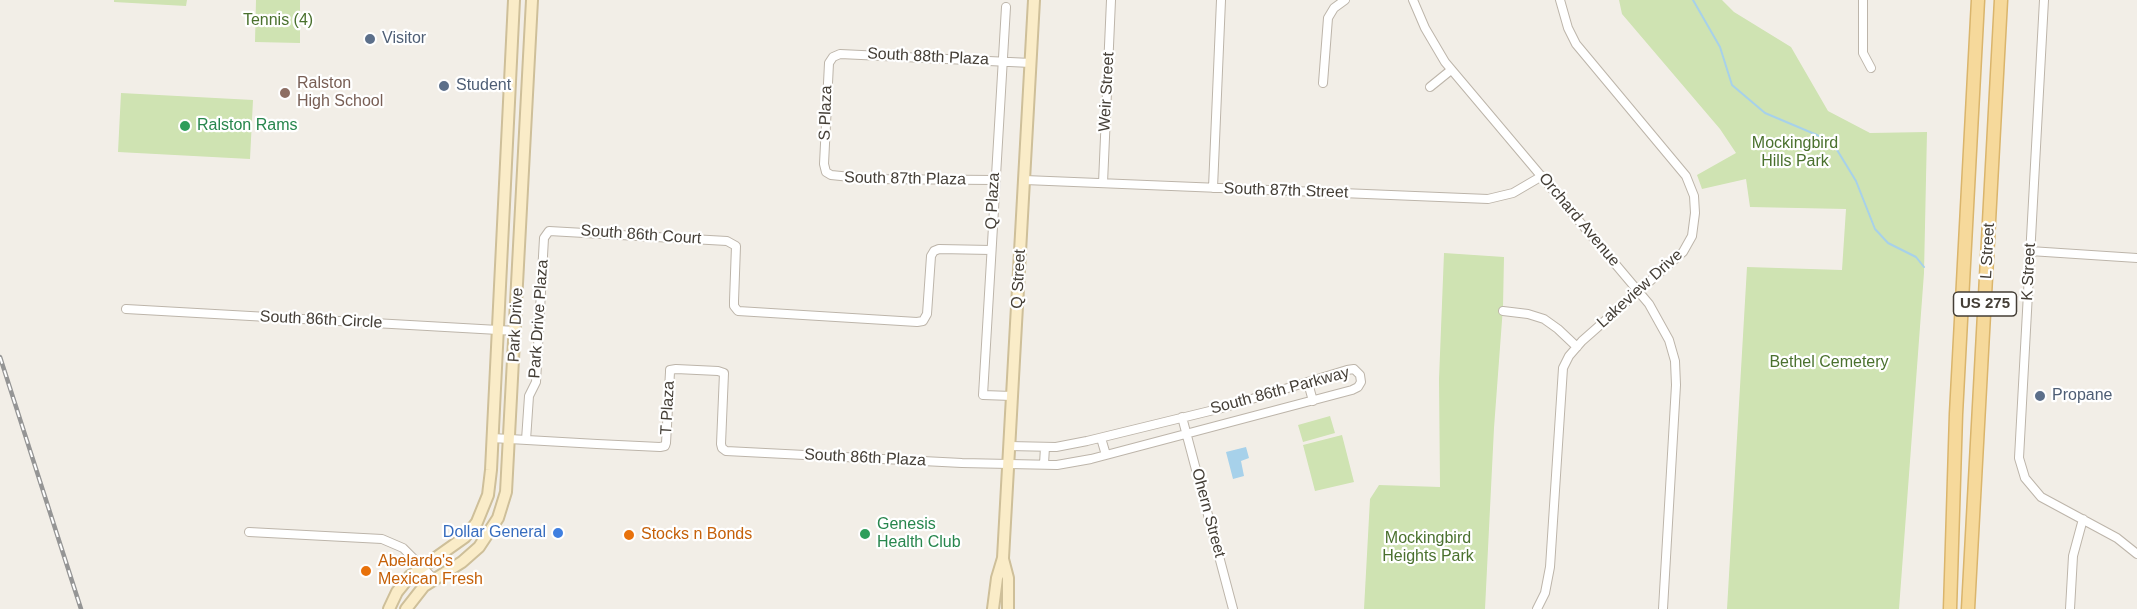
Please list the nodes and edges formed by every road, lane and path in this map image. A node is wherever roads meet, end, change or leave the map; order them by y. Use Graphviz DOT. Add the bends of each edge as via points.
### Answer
graph roads {
  1 [pos="514,0"];
  2 [pos="532,0"];
  3 [pos="1034,0"];
  4 [pos="1111,0"];
  5 [pos="1221,0"];
  6 [pos="1345,0"];
  7 [pos="1413,0"];
  8 [pos="1560,0"];
  9 [pos="1863,0"];
  10 [pos="1978,0"];
  11 [pos="2001,0"];
  12 [pos="2044,0"];
  13 [pos="1006,7"];
  14 [pos="1002,61"];
  15 [pos="829,63"];
  16 [pos="1031,63"];
  17 [pos="1871,68"];
  18 [pos="1451,69"];
  19 [pos="1323,83"];
  20 [pos="1431,87"];
  21 [pos="824,164"];
  22 [pos="1542,176"];
  23 [pos="994,180"];
  24 [pos="1024,180"];
  25 [pos="1103,183"];
  26 [pos="1212,188"];
  27 [pos="547,232"];
  28 [pos="991,250"];
  29 [pos="2030,251"];
  30 [pos="2137,258"];
  31 [pos="1639,292"];
  32 [pos="126,309"];
  33 [pos="1503,311"];
  34 [pos="497,330"];
  35 [pos="516,331"];
  36 [pos="1577,347"];
  37 [pos="1308,383"];
  38 [pos="1012,396"];
  39 [pos="1313,400"];
  40 [pos="1222,408"];
  41 [pos="1182,417"];
  42 [pos="1228,423"];
  43 [pos="1185,434"];
  44 [pos="492,438"];
  45 [pos="1101,438"];
  46 [pos="510,440"];
  47 [pos="526,440"];
  48 [pos="1009,446"];
  49 [pos="1045,447"];
  50 [pos="723,448"];
  51 [pos="1106,455"];
  52 [pos="1009,464"];
  53 [pos="1044,464"];
  54 [pos="2083,519"];
  55 [pos="249,532"];
  56 [pos="2137,554"];
  57 [pos="1003,558"];
  58 [pos="423,566"];
  59 [pos="434,579"];
  60 [pos="389,609"];
  61 [pos="406,609"];
  62 [pos="993,609"];
  63 [pos="1008,609"];
  64 [pos="1233,609"];
  65 [pos="1537,609"];
  66 [pos="1664,609"];
  67 [pos="1950,609"];
  68 [pos="1968,609"];
  69 [pos="2070,609"];
  1 -- 34 [label="street, Park Drive"];
  2 -- 35 [label="street, Park Drive"];
  3 -- 16 [label="street, Q Street"];
  4 -- 25 [label="street, Weir Street"];
  5 -- 26 [label="street"];
  6 -- 19 [label="street" via="1328,18"];
  7 -- 18 [label="street, Orchard Avenue"];
  8 -- 31 [label="street, Lakeview Drive" via="1576,44 1686,176 1694,196 1693,231 1686,248"];
  9 -- 17 [label="street" via="1863,53"];
  10 -- 67 [label="main road, L Street / US 275"];
  11 -- 68 [label="main road, L Street / US 275"];
  12 -- 29 [label="street, K Street"];
  13 -- 14 [label="street, Q Plaza"];
  14 -- 15 [label="street, South 88th Plaza" via="840,54"];
  14 -- 16 [label="street, South 88th Plaza"];
  14 -- 23 [label="street, Q Plaza"];
  15 -- 21 [label="street, S Plaza"];
  16 -- 24 [label="street, Q Street"];
  18 -- 20 [label="street"];
  18 -- 22 [label="street, Orchard Avenue"];
  21 -- 23 [label="street, South 87th Plaza" via="826,172 835,177"];
  22 -- 26 [label="street, South 87th Street" via="1514,193 1488,199"];
  22 -- 31 [label="street, Orchard Avenue"];
  23 -- 28 [label="street, Q Plaza"];
  24 -- 25 [label="street, South 87th Street"];
  24 -- 38 [label="street, Q Street"];
  25 -- 26 [label="street, South 87th Street"];
  27 -- 28 [label="street, South 86th Court" via="552,229 727,240 735,244 734,301 742,312 917,322 927,314 934,251"];
  27 -- 47 [label="street, Park Drive Plaza" via="536,382 529,396"];
  28 -- 38 [label="street, Q Plaza" via="983,395"];
  29 -- 30 [label="street"];
  29 -- 54 [label="street, K Street" via="2019,458 2025,478 2035,492"];
  31 -- 36 [label="street, Lakeview Drive"];
  31 -- 66 [label="street, Orchard Avenue" via="1666,331 1676,371"];
  32 -- 34 [label="street, South 86th Circle"];
  33 -- 36 [label="street" via="1544,319"];
  34 -- 35 [label="street, South 86th Circle"];
  34 -- 44 [label="street, Park Drive"];
  35 -- 46 [label="street, Park Drive"];
  36 -- 65 [label="street, Lakeview Drive" via="1561,378 1550,567"];
  37 -- 39 [label="street"];
  37 -- 39 [label="street, South 86th Parkway" via="1354,369 1360,375 1358,387"];
  37 -- 40 [label="street, South 86th Parkway"];
  38 -- 48 [label="street, Q Street"];
  39 -- 42 [label="street, South 86th Parkway"];
  40 -- 41 [label="street, South 86th Parkway"];
  40 -- 42 [label="street"];
  41 -- 43 [label="street, Ohern Street"];
  41 -- 45 [label="street, South 86th Parkway"];
  42 -- 43 [label="street, South 86th Parkway"];
  43 -- 51 [label="street, South 86th Parkway"];
  43 -- 64 [label="street, Ohern Street"];
  44 -- 46 [label="street"];
  44 -- 58 [label="street, Park Drive" via="488,495 477,522 465,537"];
  45 -- 49 [label="street, South 86th Parkway"];
  45 -- 51 [label="street"];
  46 -- 47 [label="street"];
  46 -- 59 [label="street, Park Drive" via="506,492 492,530 472,554"];
  47 -- 50 [label="street, T Plaza" via="664,446 670,370 708,370 724,373"];
  48 -- 49 [label="street, South 86th Parkway"];
  48 -- 52 [label="street, Q Street"];
  49 -- 53 [label="street"];
  50 -- 52 [label="street, South 86th Plaza"];
  51 -- 53 [label="street, South 86th Parkway"];
  52 -- 53 [label="street, South 86th Parkway"];
  52 -- 57 [label="street, Q Street"];
  54 -- 56 [label="street, K Street"];
  54 -- 69 [label="street" via="2073,556"];
  55 -- 58 [label="street" via="382,539 397,544"];
  57 -- 62 [label="street, Q Street"];
  57 -- 63 [label="street, Q Street" via="1008,578"];
  58 -- 59 [label="street"];
  58 -- 60 [label="street, Park Drive" via="403,584"];
  59 -- 61 [label="street, Park Drive"];
}
